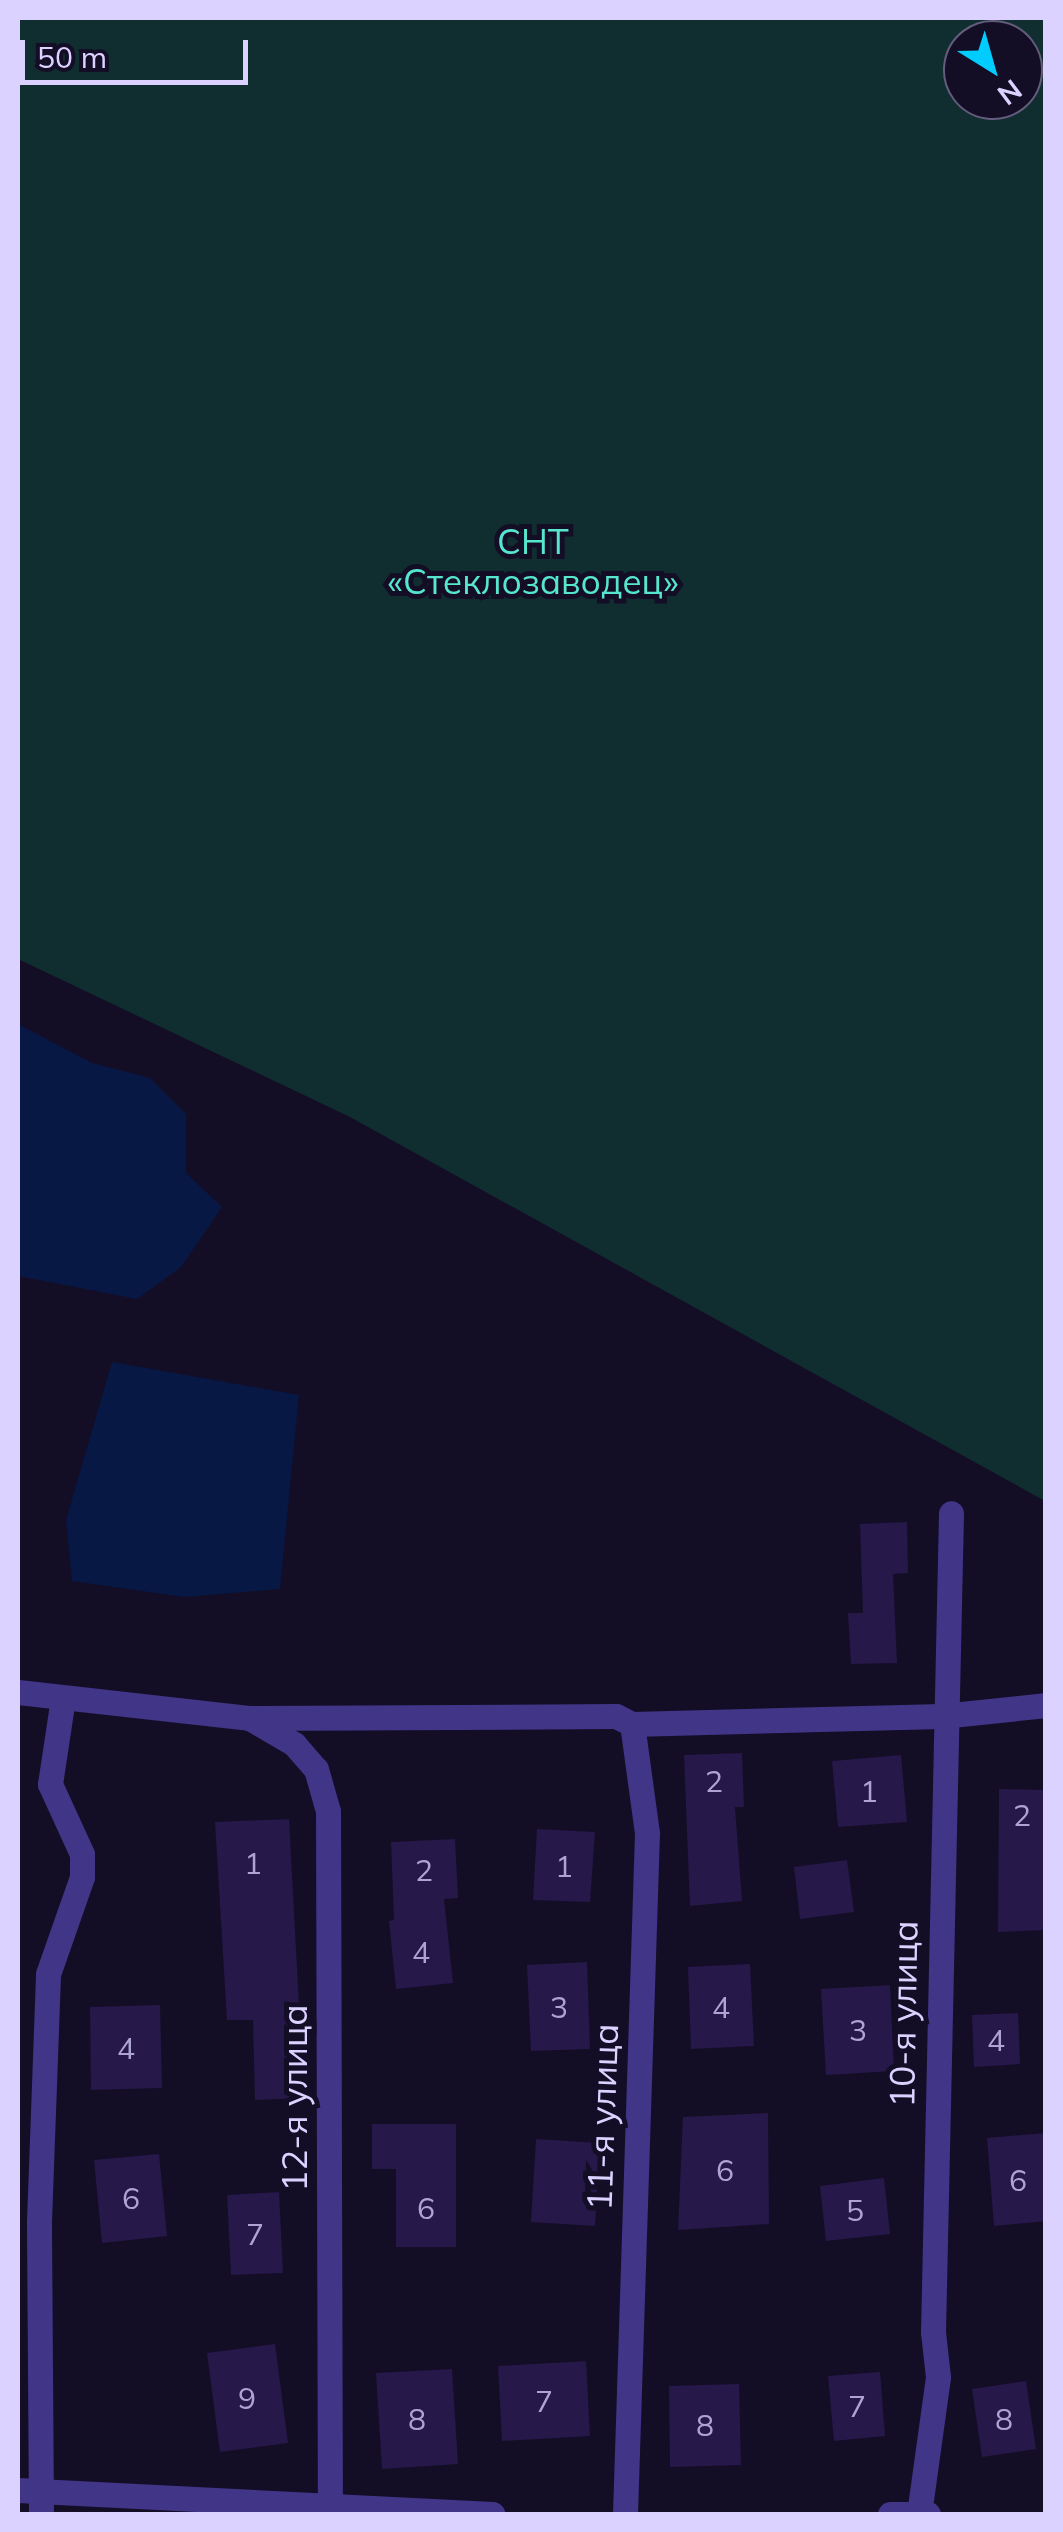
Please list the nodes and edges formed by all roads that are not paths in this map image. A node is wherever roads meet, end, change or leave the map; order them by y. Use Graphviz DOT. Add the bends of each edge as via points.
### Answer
graph roads {
  1 [pos="951,1513"];
  2 [pos="18,1692"];
  3 [pos="63,1698"];
  4 [pos="1046,1705"];
  5 [pos="942,1716"];
  6 [pos="249,1718"];
  7 [pos="632,1724"];
  8 [pos="33,2499"];
  9 [pos="330,2510"];
  10 [pos="492,2514"];
  11 [pos="624,2514"];
  12 [pos="890,2514"];
  13 [pos="919,2514"];
  14 [pos="928,2514"];
  1 -- 5 [label="street, 10-я улица"];
  2 -- 3 [label="street"];
  3 -- 6 [label="street"];
  3 -- 8 [label="street" via="50,1784 82,1854 82,1877 48,1974"];
  4 -- 5 [label="street"];
  5 -- 7 [label="street"];
  5 -- 13 [label="street, 10-я улица" via="933,2332 938,2376"];
  6 -- 7 [label="street" via="616,1716"];
  6 -- 9 [label="street, 12-я улица" via="294,1744 316,1768 328,1811"];
  7 -- 11 [label="street, 11-я улица" via="647,1833"];
  8 -- 9 [label="street"];
  9 -- 10 [label="street"];
  12 -- 13 [label="street"];
  13 -- 14 [label="street"];
}
